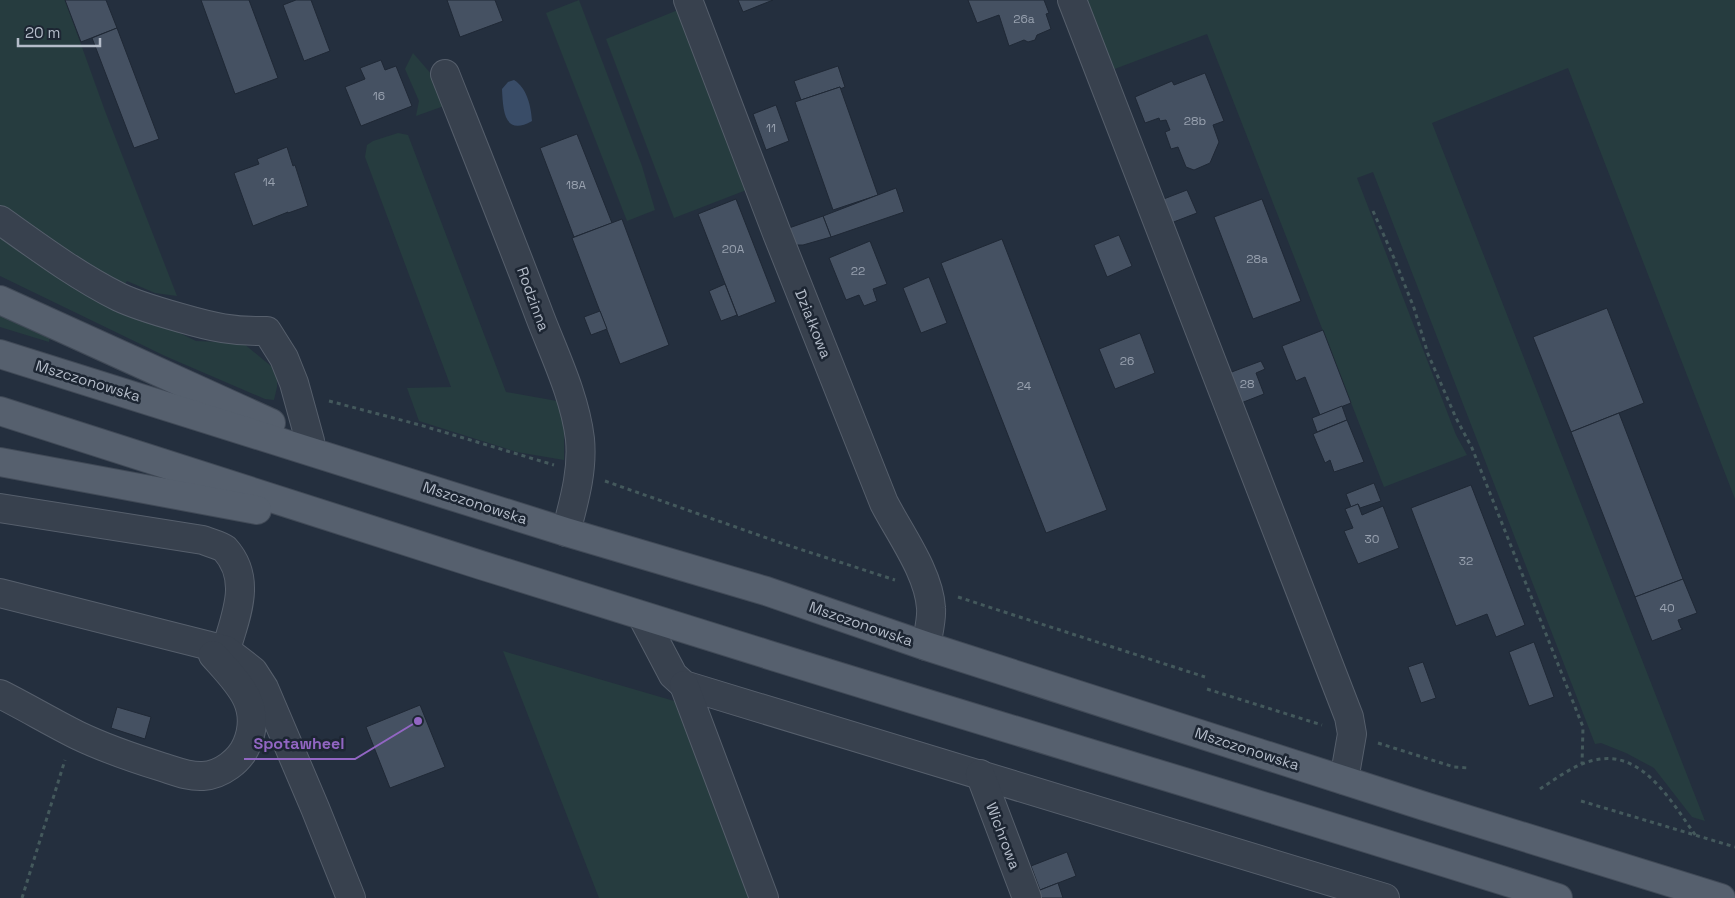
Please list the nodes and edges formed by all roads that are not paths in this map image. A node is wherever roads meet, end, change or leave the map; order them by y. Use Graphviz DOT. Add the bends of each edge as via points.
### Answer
graph roads {
  1 [pos="688,0"];
  2 [pos="1072,0"];
  3 [pos="445,74"];
  4 [pos="0,220"];
  5 [pos="0,300"];
  6 [pos="0,354"];
  7 [pos="0,411"];
  8 [pos="310,441"];
  9 [pos="0,462"];
  10 [pos="376,472"];
  11 [pos="0,508"];
  12 [pos="369,531"];
  13 [pos="566,532"];
  14 [pos="0,593"];
  15 [pos="642,616"];
  16 [pos="926,646"];
  17 [pos="217,648"];
  18 [pos="684,685"];
  19 [pos="0,694"];
  20 [pos="980,774"];
  21 [pos="1344,780"];
  22 [pos="351,898"];
  23 [pos="764,898"];
  24 [pos="1027,898"];
  25 [pos="1385,898"];
  26 [pos="1558,898"];
  27 [pos="1721,898"];
  1 -- 16 [label="street, Działkowa" via="884,503 928,588 931,609"];
  2 -- 21 [label="street" via="1350,716 1352,734"];
  3 -- 13 [label="street, Rodzinna" via="516,252 577,421 579,472"];
  4 -- 8 [label="street" via="120,298 216,328 267,331 284,358"];
  5 -- 8 [label="main road"];
  6 -- 10 [label="main road, Mszczonowska"];
  7 -- 12 [label="main road"];
  8 -- 10 [label="main road"];
  9 -- 12 [label="main road"];
  10 -- 13 [label="main road, Mszczonowska"];
  11 -- 17 [label="street" via="203,540 224,548 237,569 241,595"];
  12 -- 15 [label="main road"];
  13 -- 16 [label="main road, Mszczonowska" via="766,591"];
  14 -- 17 [label="street"];
  15 -- 18 [label="street" via="673,675"];
  15 -- 26 [label="main road"];
  16 -- 21 [label="main road, Mszczonowska"];
  17 -- 19 [label="street" via="211,652 243,691 252,722 246,747 238,758 212,775 196,776 170,770 113,750 77,735"];
  17 -- 22 [label="street" via="253,671 260,680"];
  18 -- 20 [label="street"];
  18 -- 23 [label="street"];
  20 -- 24 [label="street, Wichrowa"];
  20 -- 25 [label="street"];
  21 -- 27 [label="main road, Mszczonowska"];
}
